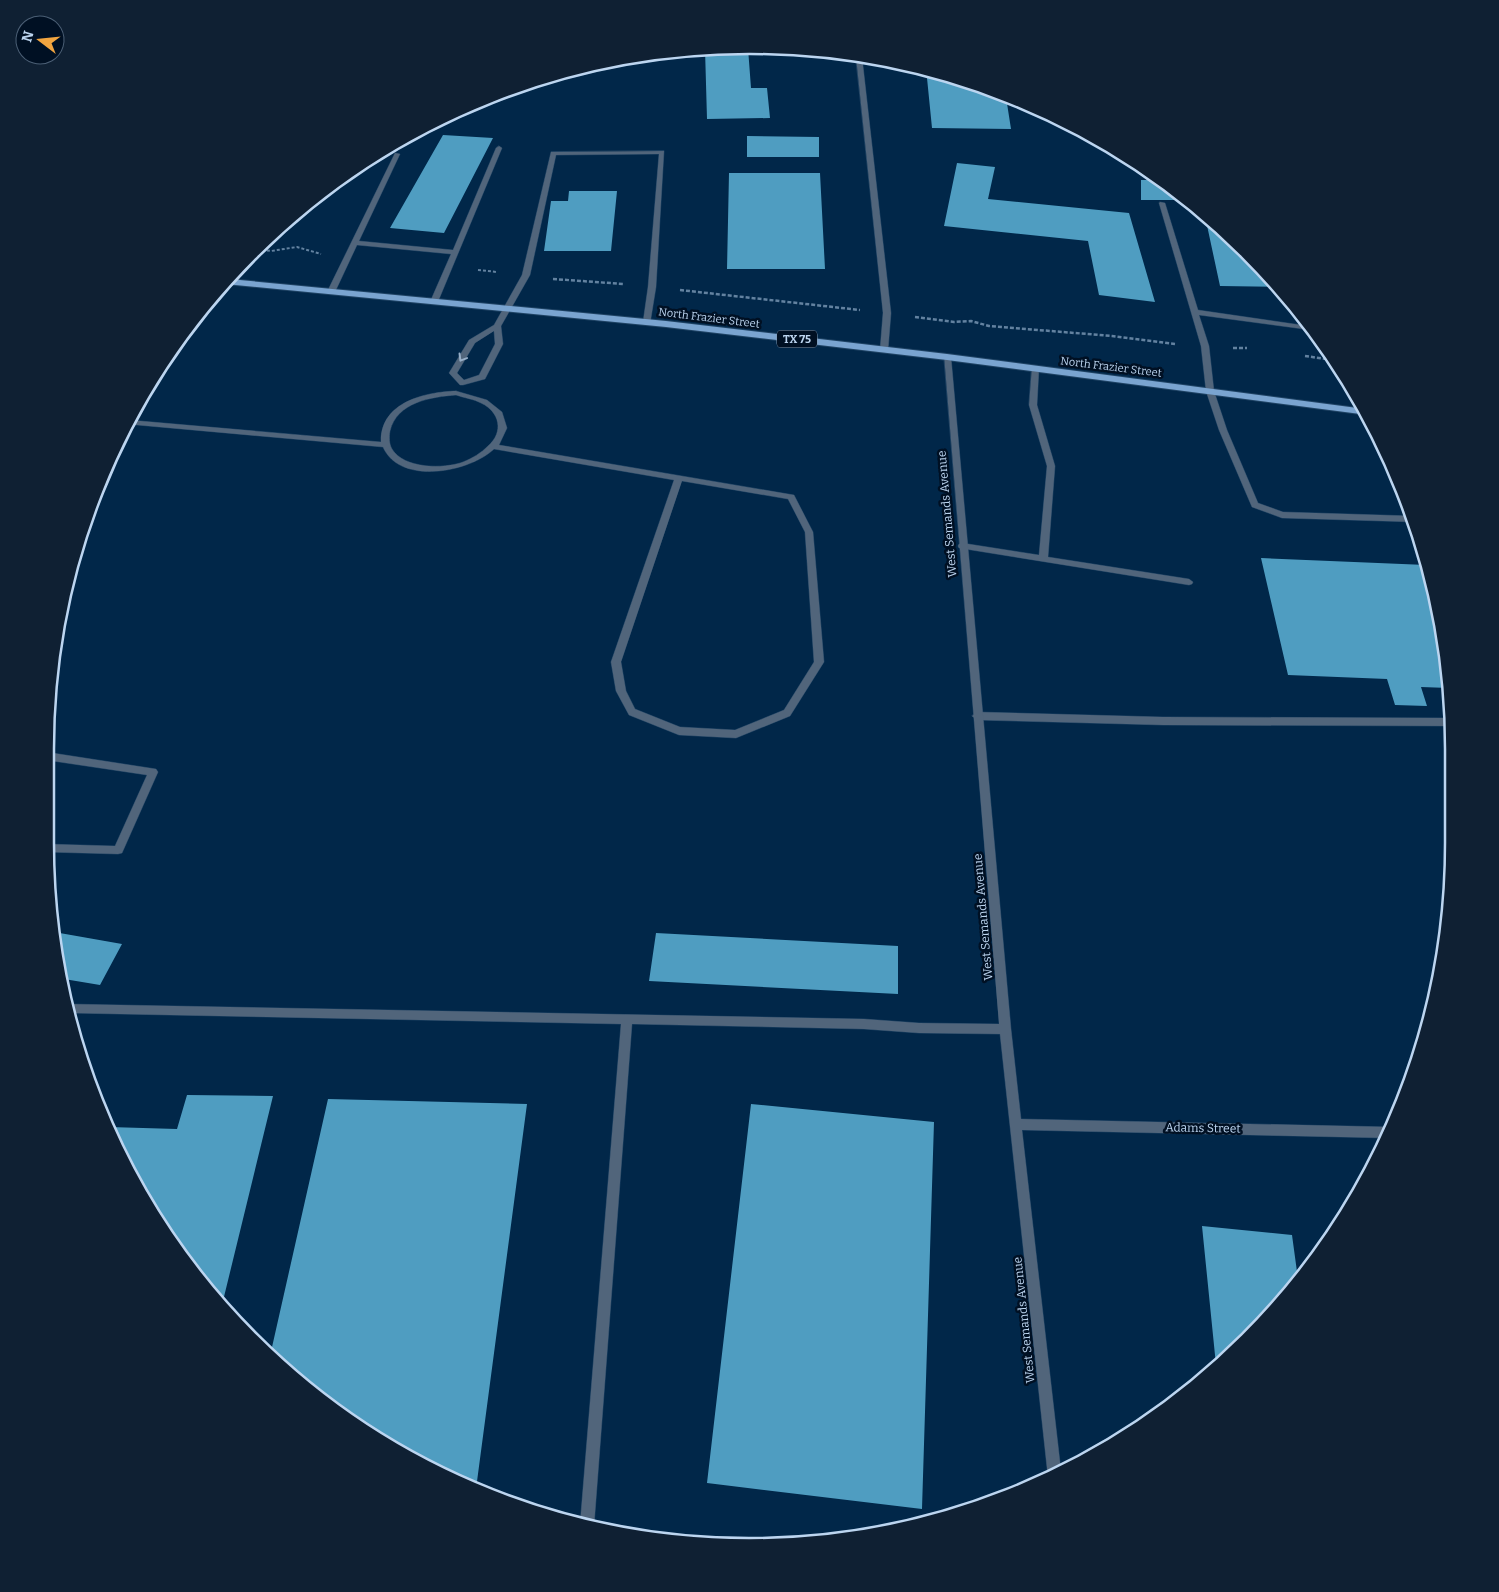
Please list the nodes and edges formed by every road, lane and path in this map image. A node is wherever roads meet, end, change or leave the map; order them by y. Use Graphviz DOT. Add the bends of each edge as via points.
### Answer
graph roads {
  1 [pos="861,63"];
  2 [pos="499,148"];
  3 [pos="397,154"];
  4 [pos="1162,203"];
  5 [pos="355,244"];
  6 [pos="266,250"];
  7 [pos="454,252"];
  8 [pos="348,259"];
  9 [pos="447,268"];
  10 [pos="526,275"];
  11 [pos="234,283"];
  12 [pos="652,287"];
  13 [pos="331,292"];
  14 [pos="434,302"];
  15 [pos="508,309"];
  16 [pos="1195,312"];
  17 [pos="888,313"];
  18 [pos="647,322"];
  19 [pos="497,326"];
  20 [pos="1302,327"];
  21 [pos="1205,346"];
  22 [pos="1250,348"];
  23 [pos="884,350"];
  24 [pos="1296,355"];
  25 [pos="947,357"];
  26 [pos="1325,359"];
  27 [pos="1035,368"];
  28 [pos="462,383"];
  29 [pos="1210,391"];
  30 [pos="456,393"];
  31 [pos="1357,411"];
  32 [pos="136,423"];
  33 [pos="385,444"];
  34 [pos="495,447"];
  35 [pos="679,478"];
  36 [pos="1405,519"];
  37 [pos="962,546"];
  38 [pos="1042,559"];
  39 [pos="1189,582"];
  40 [pos="978,716"];
  41 [pos="1444,722"];
  42 [pos="54,757"];
  43 [pos="54,848"];
  44 [pos="74,1008"];
  45 [pos="627,1020"];
  46 [pos="1005,1029"];
  47 [pos="1016,1124"];
  48 [pos="1381,1132"];
  49 [pos="1053,1468"];
  50 [pos="588,1519"];
  1 -- 17 [label="street"];
  2 -- 7 [label="street"];
  3 -- 5 [label="street"];
  4 -- 16 [label="street"];
  5 -- 7 [label="street"];
  5 -- 8 [label="street"];
  6 -- 8 [label="path" via="298,247"];
  7 -- 9 [label="street"];
  8 -- 13 [label="street"];
  9 -- 10 [label="path"];
  9 -- 14 [label="street"];
  10 -- 12 [label="path"];
  10 -- 12 [label="street" via="553,153 662,152"];
  10 -- 15 [label="street"];
  11 -- 13 [label="main road, North Frazier Street / TX 75"];
  12 -- 17 [label="path"];
  12 -- 18 [label="street"];
  13 -- 14 [label="main road, North Frazier Street / TX 75"];
  14 -- 15 [label="main road, North Frazier Street / TX 75"];
  15 -- 18 [label="main road, North Frazier Street / TX 75"];
  15 -- 19 [label="street"];
  16 -- 20 [label="street"];
  16 -- 21 [label="street"];
  17 -- 21 [label="path"];
  17 -- 23 [label="street"];
  18 -- 23 [label="main road, North Frazier Street / TX 75"];
  19 -- 28 [label="street" via="499,344 482,377"];
  19 -- 28 [label="street, one-way" via="472,342 453,373"];
  21 -- 22 [label="path"];
  21 -- 29 [label="street"];
  23 -- 25 [label="main road, North Frazier Street / TX 75"];
  24 -- 26 [label="path"];
  25 -- 27 [label="main road, North Frazier Street / TX 75"];
  25 -- 37 [label="street, West Semands Avenue"];
  27 -- 29 [label="main road, North Frazier Street / TX 75"];
  27 -- 38 [label="street" via="1034,406 1050,466"];
  28 -- 30 [label="street"];
  29 -- 31 [label="main road, North Frazier Street / TX 75"];
  29 -- 36 [label="street" via="1255,505 1282,515"];
  30 -- 33 [label="street" via="419,399 402,408 390,419 384,432"];
  30 -- 34 [label="street" via="489,402 499,412 503,423 502,435"];
  32 -- 33 [label="street"];
  33 -- 34 [label="street" via="393,456 407,465 425,469 465,465"];
  34 -- 35 [label="street"];
  35 -- 35 [label="street" via="791,497 809,532 819,662 787,713 736,734 679,731 632,712 621,691 616,662"];
  37 -- 38 [label="street"];
  37 -- 40 [label="street, West Semands Avenue"];
  38 -- 39 [label="street"];
  40 -- 41 [label="street" via="1163,721"];
  40 -- 46 [label="street, West Semands Avenue"];
  42 -- 43 [label="street" via="153,772 118,850"];
  44 -- 45 [label="street"];
  45 -- 46 [label="street"];
  45 -- 50 [label="street"];
  46 -- 47 [label="street, West Semands Avenue"];
  47 -- 48 [label="street, Adams Street"];
  47 -- 49 [label="street, West Semands Avenue"];
}
